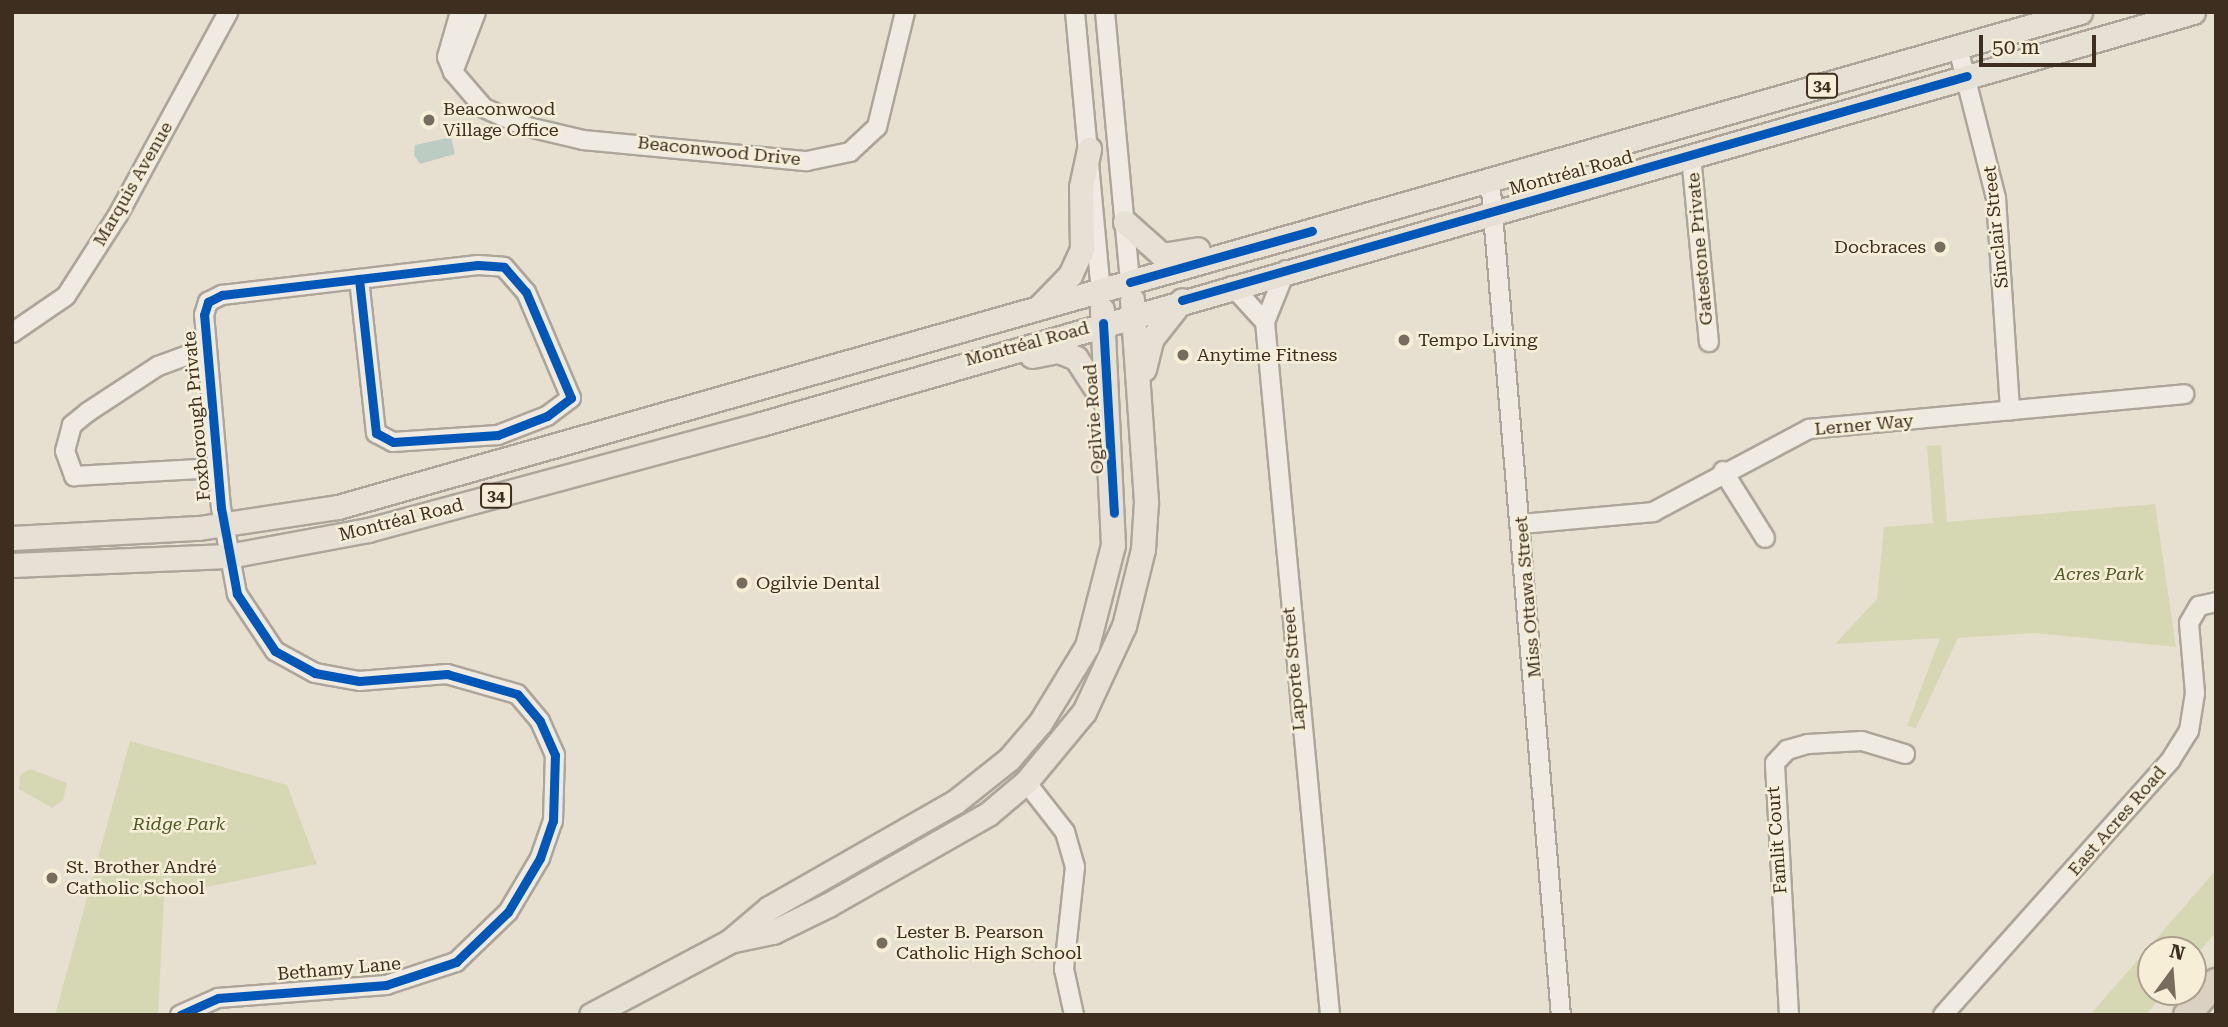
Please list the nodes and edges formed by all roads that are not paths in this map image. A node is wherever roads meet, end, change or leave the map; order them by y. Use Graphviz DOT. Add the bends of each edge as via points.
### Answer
graph roads {
  1 [pos="228,12"];
  2 [pos="460,12"];
  3 [pos="476,12"];
  4 [pos="1075,12"];
  5 [pos="1105,12"];
  6 [pos="2080,12"];
  7 [pos="2193,12"];
  8 [pos="904,16"];
  9 [pos="1958,48"];
  10 [pos="453,72"];
  11 [pos="1967,76"];
  12 [pos="1089,149"];
  13 [pos="1691,156"];
  14 [pos="1490,179"];
  15 [pos="1494,210"];
  16 [pos="1125,222"];
  17 [pos="1280,240"];
  18 [pos="1286,270"];
  19 [pos="359,279"];
  20 [pos="1130,282"];
  21 [pos="1231,286"];
  22 [pos="1101,290"];
  23 [pos="1182,300"];
  24 [pos="1039,307"];
  25 [pos="1133,314"];
  26 [pos="1265,322"];
  27 [pos="1103,323"];
  28 [pos="12,333"];
  29 [pos="1709,342"];
  30 [pos="206,348"];
  31 [pos="929,371"];
  32 [pos="755,393"];
  33 [pos="2184,394"];
  34 [pos="1141,399"];
  35 [pos="1110,407"];
  36 [pos="2010,411"];
  37 [pos="761,424"];
  38 [pos="217,468"];
  39 [pos="1723,471"];
  40 [pos="1522,524"];
  41 [pos="223,526"];
  42 [pos="12,538"];
  43 [pos="1765,538"];
  44 [pos="228,556"];
  45 [pos="12,565"];
  46 [pos="2216,602"];
  47 [pos="1905,754"];
  48 [pos="1026,782"];
  49 [pos="730,941"];
  50 [pos="2216,982"];
  51 [pos="180,1015"];
  52 [pos="592,1015"];
  53 [pos="1074,1015"];
  54 [pos="1330,1015"];
  55 [pos="1561,1015"];
  56 [pos="1789,1015"];
  57 [pos="1943,1015"];
  58 [pos="2187,1015"];
  1 -- 28 [label="street, Marquis Avenue" via="66,296"];
  2 -- 10 [label="street" via="447,57"];
  3 -- 10 [label="street"];
  4 -- 12 [label="street, Ogilvie Road"];
  5 -- 16 [label="street, Ogilvie Road"];
  6 -- 9 [label="main road, Montréal Road / 34"];
  7 -- 11 [label="main road, Montréal Road / 34"];
  8 -- 10 [label="street, Beaconwood Drive" via="887,106 877,127 850,152 827,159 560,136 484,108"];
  9 -- 11 [label="street, Sinclair Street"];
  9 -- 14 [label="main road, Montréal Road / 34"];
  11 -- 13 [label="main road, Montréal Road / 34"];
  11 -- 36 [label="street, Sinclair Street" via="1996,198"];
  12 -- 22 [label="street, Ogilvie Road"];
  12 -- 24 [label="main road" via="1081,187 1082,248 1070,275"];
  13 -- 15 [label="main road, Montréal Road / 34"];
  13 -- 29 [label="street, Gatestone Private"];
  14 -- 15 [label="street, Miss Ottawa Street"];
  14 -- 17 [label="main road, Montréal Road / 34"];
  15 -- 18 [label="main road, Montréal Road / 34"];
  15 -- 40 [label="street, Miss Ottawa Street"];
  16 -- 17 [label="main road" via="1162,255 1249,238"];
  16 -- 20 [label="street, Ogilvie Road"];
  17 -- 20 [label="main road, Montréal Road / 34"];
  18 -- 21 [label="main road, Montréal Road / 34"];
  18 -- 26 [label="street, Laporte Street"];
  19 -- 19 [label="street, Foxborough Private" via="376,433 393,442 498,435 547,416 571,398 526,292 504,267"];
  19 -- 30 [label="street, Foxborough Private" via="222,295 208,302 204,315"];
  20 -- 22 [label="main road, Montréal Road / 34"];
  20 -- 25 [label="main road, Ogilvie Road"];
  21 -- 23 [label="main road, Montréal Road / 34"];
  21 -- 26 [label="street"];
  22 -- 24 [label="main road, Montréal Road / 34"];
  22 -- 27 [label="main road, Ogilvie Road"];
  23 -- 25 [label="main road, Montréal Road / 34"];
  23 -- 34 [label="main road" via="1146,351"];
  24 -- 32 [label="main road, Montréal Road / 34"];
  25 -- 27 [label="main road, Montréal Road / 34"];
  25 -- 34 [label="main road, Ogilvie Road"];
  26 -- 54 [label="street, Laporte Street"];
  27 -- 31 [label="main road, Montréal Road / 34"];
  27 -- 35 [label="main road, Ogilvie Road"];
  30 -- 38 [label="street, Foxborough Private"];
  30 -- 38 [label="street" via="167,361 88,412 72,425 65,451 74,476"];
  31 -- 35 [label="main road" via="1068,353 1088,368"];
  31 -- 37 [label="main road, Montréal Road / 34"];
  32 -- 37 [label="main road"];
  32 -- 41 [label="main road, Montréal Road / 34" via="338,507"];
  33 -- 36 [label="street, Lerner Way"];
  34 -- 48 [label="main road, Ogilvie Road" via="1146,526 1124,626 1084,712"];
  35 -- 49 [label="main road, Ogilvie Road" via="1114,532 1108,576 1087,646 1054,702 1009,759 956,802 769,908"];
  36 -- 39 [label="street, Lerner Way" via="1810,429"];
  37 -- 44 [label="main road, Montréal Road / 34" via="368,530"];
  38 -- 41 [label="street, Foxborough Private"];
  39 -- 40 [label="street, Lerner Way" via="1653,512"];
  39 -- 43 [label="street"];
  40 -- 55 [label="street, Miss Ottawa Street"];
  41 -- 42 [label="main road, Montréal Road / 34"];
  41 -- 44 [label="street, Foxborough Private"];
  44 -- 45 [label="main road, Montréal Road / 34"];
  44 -- 51 [label="street, Bethamy Lane" via="245,614 275,651 302,668 359,681 447,674 517,694 540,721 555,755 553,821 527,883 485,939 456,962 386,985 218,998"];
  46 -- 57 [label="street, East Acres Road" via="2199,606 2189,623 2195,693 2189,730 2170,761"];
  47 -- 56 [label="street, Famlit Court" via="1862,741 1808,744 1787,750 1775,763"];
  48 -- 49 [label="main road, Ogilvie Road" via="923,855 773,932"];
  48 -- 53 [label="street" via="1065,832 1074,867 1064,969"];
  49 -- 52 [label="main road, Ogilvie Road"];
  50 -- 58 [label="highway"];
}
